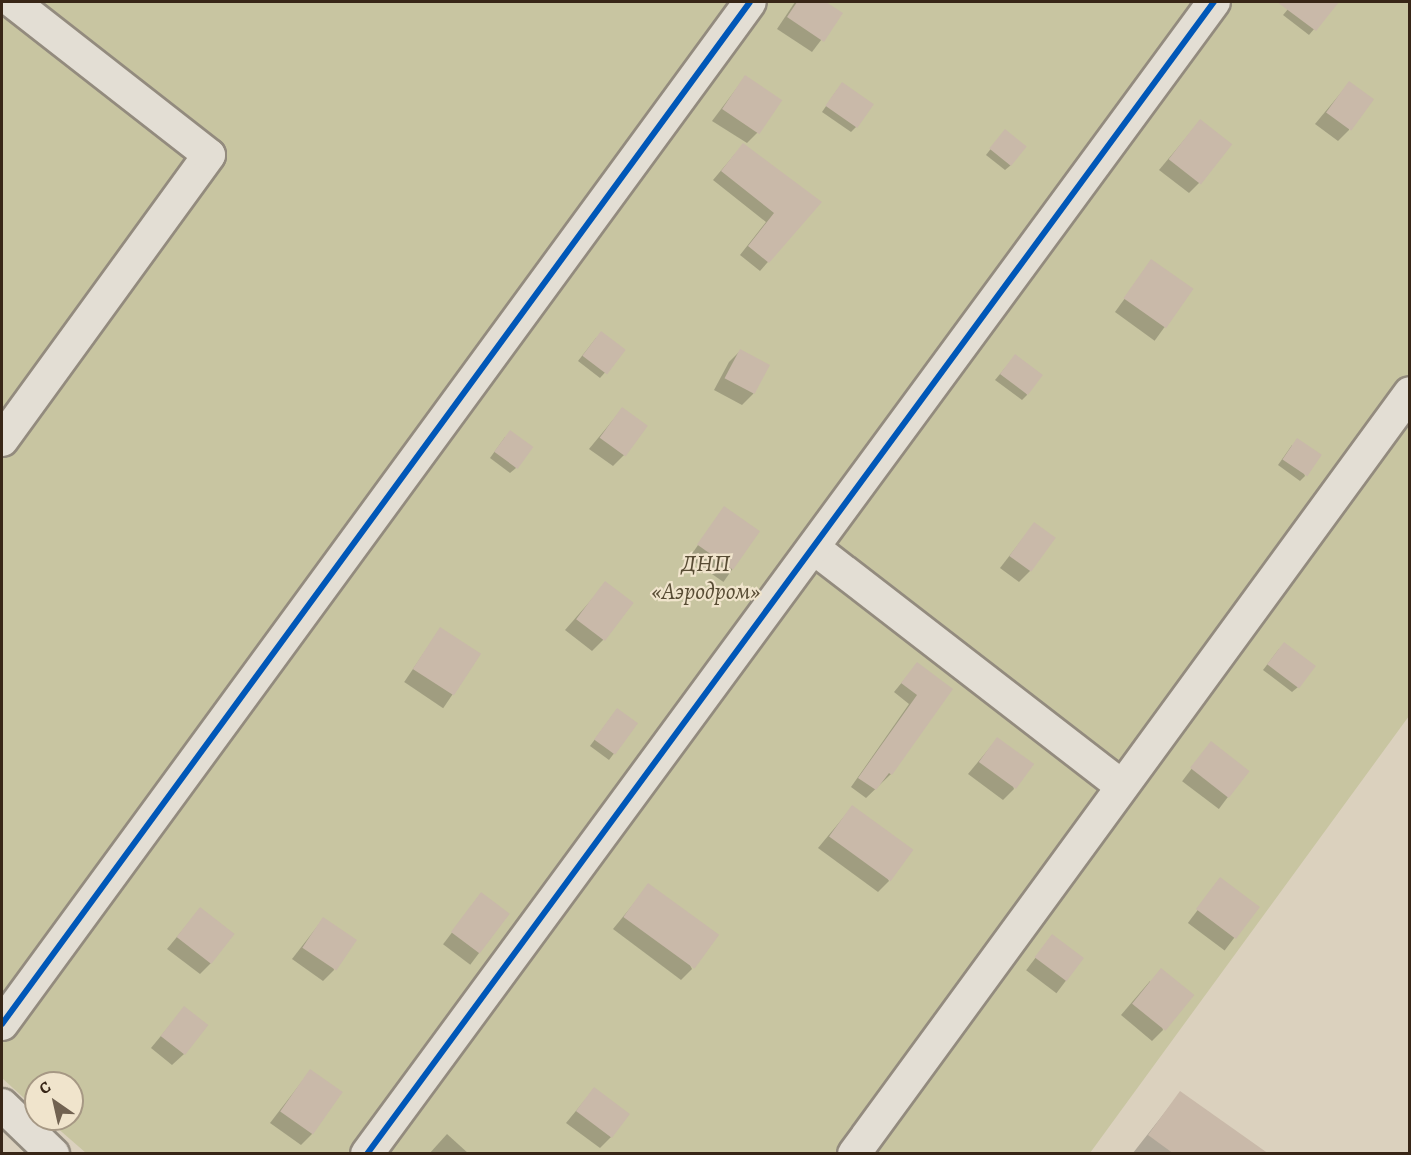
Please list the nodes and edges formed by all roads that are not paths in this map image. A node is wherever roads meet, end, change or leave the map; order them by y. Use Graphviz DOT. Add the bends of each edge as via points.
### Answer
graph roads {
  1 [pos="13,2"];
  2 [pos="750,2"];
  3 [pos="1214,2"];
  4 [pos="1407,397"];
  5 [pos="2,440"];
  6 [pos="815,549"];
  7 [pos="1122,786"];
  8 [pos="2,1024"];
  9 [pos="2,1105"];
  10 [pos="54,1154"];
  11 [pos="367,1154"];
  12 [pos="854,1154"];
  1 -- 5 [label="street" via="209,155"];
  2 -- 8 [label="street"];
  3 -- 6 [label="street"];
  4 -- 7 [label="street"];
  6 -- 7 [label="street"];
  6 -- 11 [label="street"];
  7 -- 12 [label="street"];
  9 -- 10 [label="street"];
}
